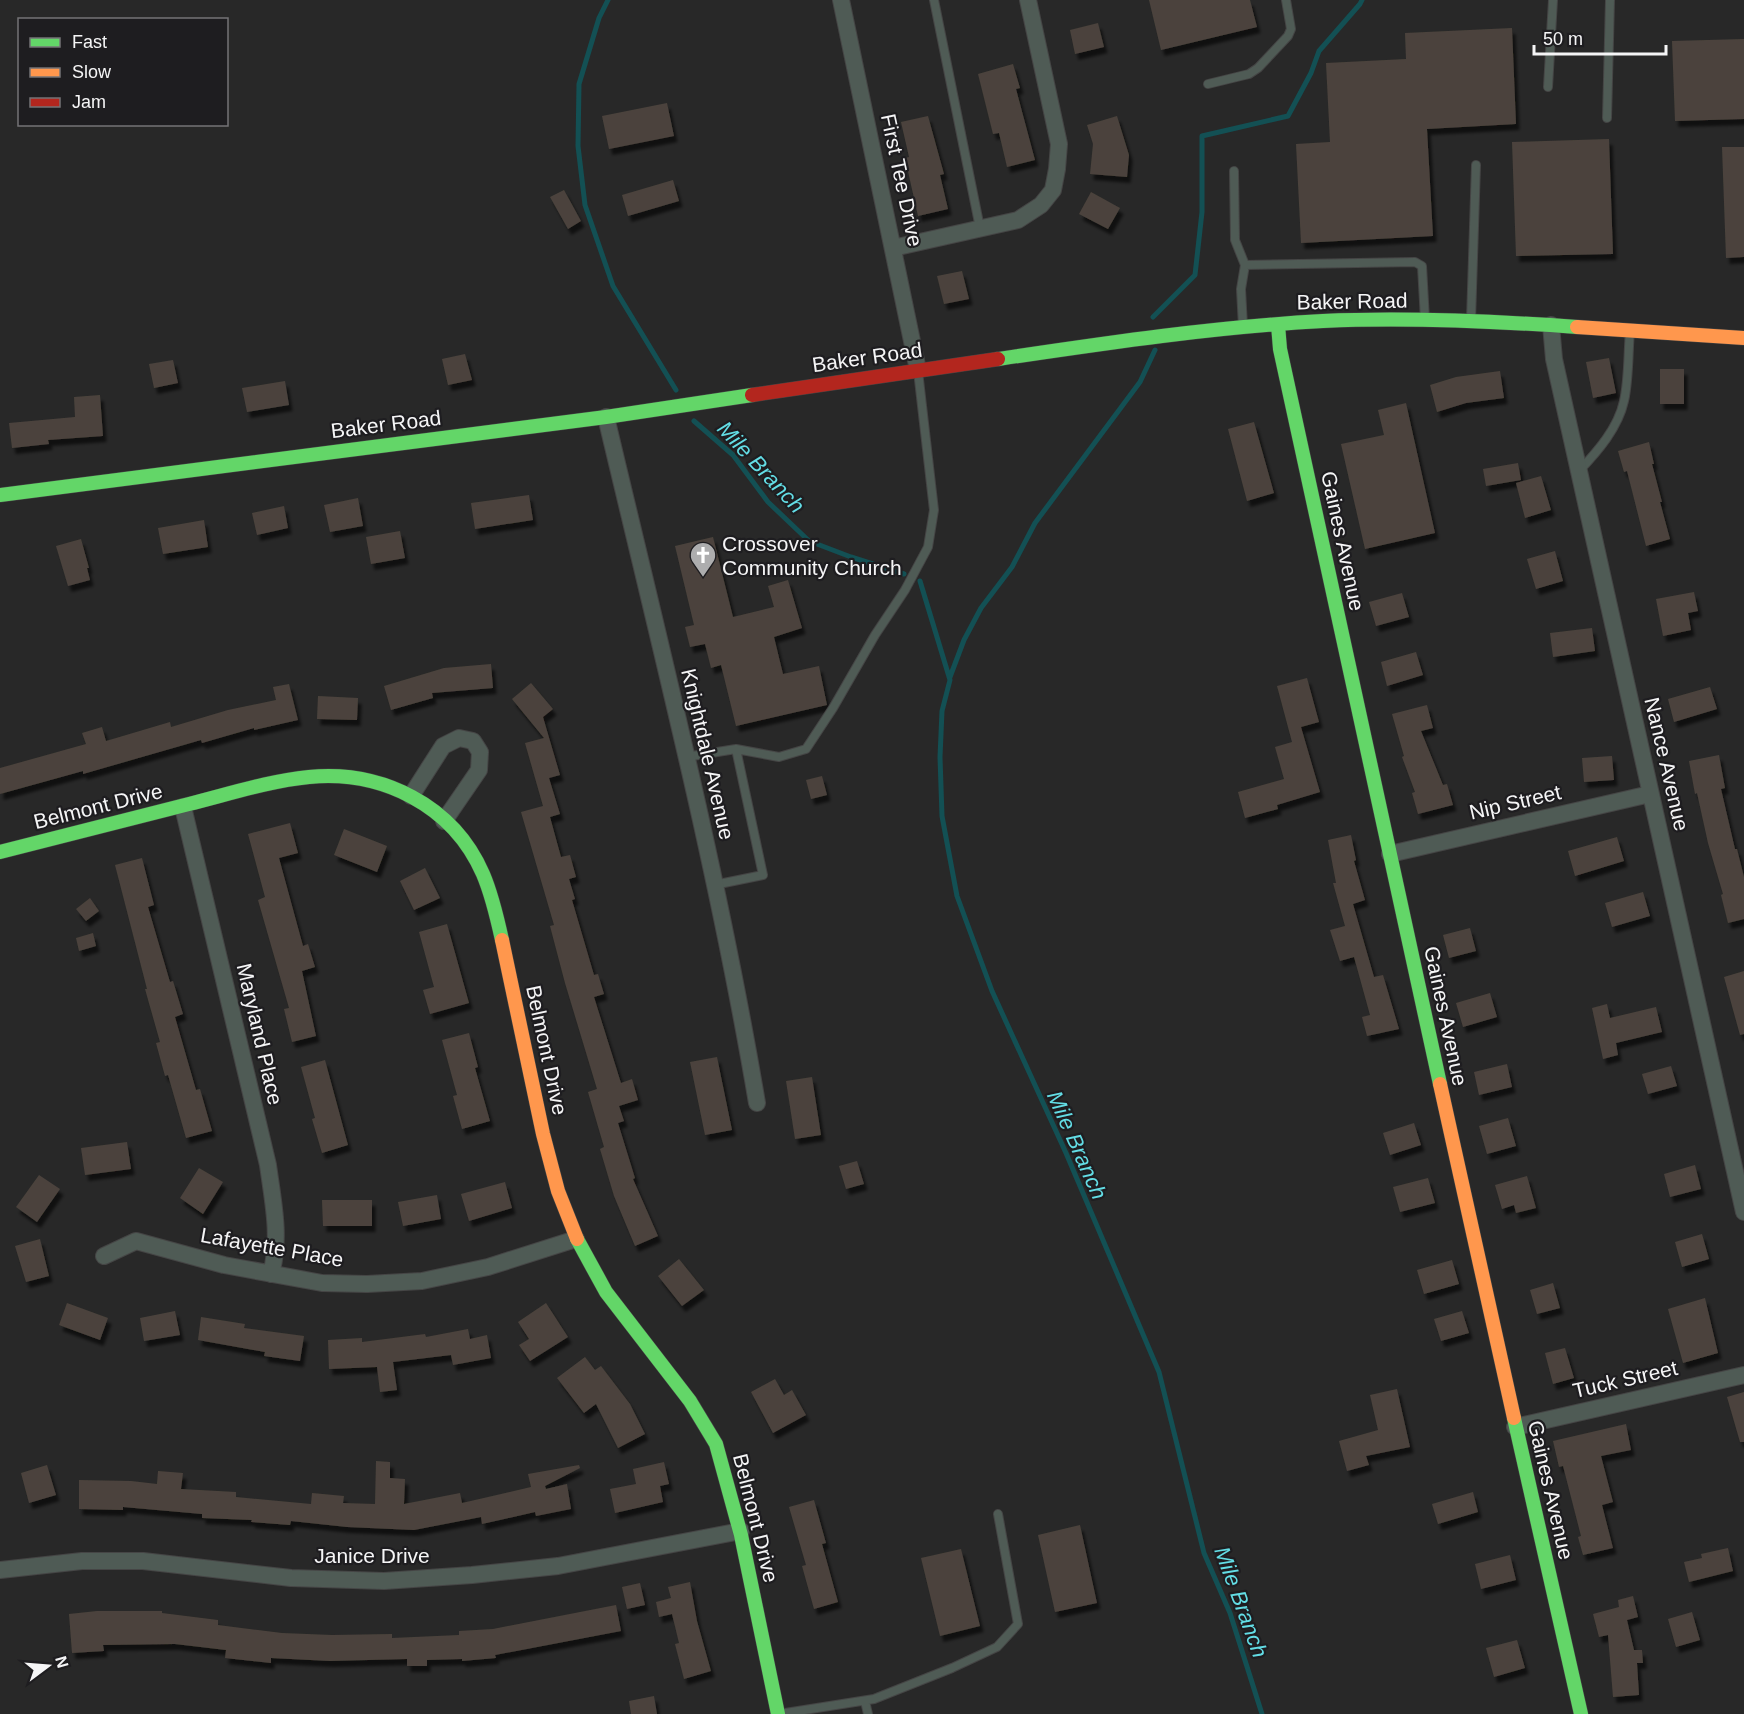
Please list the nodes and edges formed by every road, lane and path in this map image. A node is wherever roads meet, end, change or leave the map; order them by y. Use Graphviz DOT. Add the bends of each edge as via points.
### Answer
graph roads {
  1 [pos="841,0"];
  2 [pos="934,0"];
  3 [pos="1028,0"];
  4 [pos="1286,0"];
  5 [pos="1553,0"];
  6 [pos="1610,0"];
  7 [pos="1208,84"];
  8 [pos="1548,87"];
  9 [pos="1607,118"];
  10 [pos="1476,165"];
  11 [pos="1234,171"];
  12 [pos="980,228"];
  13 [pos="893,248"];
  14 [pos="1245,265"];
  15 [pos="1471,320"];
  16 [pos="1425,321"];
  17 [pos="1278,325"];
  18 [pos="1551,325"];
  19 [pos="1243,327"];
  20 [pos="1630,330"];
  21 [pos="1744,338"];
  22 [pos="918,370"];
  23 [pos="606,417"];
  24 [pos="1579,471"];
  25 [pos="0,495"];
  26 [pos="736,749"];
  27 [pos="686,757"];
  28 [pos="1650,794"];
  29 [pos="411,796"];
  30 [pos="183,807"];
  31 [pos="444,821"];
  32 [pos="0,852"];
  33 [pos="1390,854"];
  34 [pos="714,885"];
  35 [pos="757,1103"];
  36 [pos="1744,1212"];
  37 [pos="576,1239"];
  38 [pos="104,1256"];
  39 [pos="272,1274"];
  40 [pos="1744,1375"];
  41 [pos="1515,1427"];
  42 [pos="998,1514"];
  43 [pos="741,1531"];
  44 [pos="0,1570"];
  45 [pos="865,1701"];
  46 [pos="778,1714"];
  47 [pos="868,1714"];
  48 [pos="1581,1714"];
  1 -- 13 [label="street, First Tee Drive"];
  2 -- 12 [label="lane"];
  3 -- 12 [label="street" via="1059,144 1053,190 1041,205 1018,220"];
  4 -- 7 [label="lane" via="1291,29 1288,36 1250,74"];
  5 -- 8 [label="lane"];
  6 -- 9 [label="lane"];
  10 -- 15 [label="lane"];
  11 -- 14 [label="lane" via="1235,240"];
  12 -- 13 [label="street"];
  13 -- 22 [label="street, First Tee Drive"];
  14 -- 16 [label="lane" via="1415,262 1422,266"];
  14 -- 19 [label="lane" via="1241,289"];
  15 -- 16 [label="street, Baker Road"];
  15 -- 18 [label="street, Baker Road"];
  16 -- 17 [label="street, Baker Road"];
  17 -- 19 [label="street, Baker Road"];
  17 -- 33 [label="street, Gaines Avenue" via="1280,349"];
  18 -- 20 [label="street, Baker Road"];
  18 -- 24 [label="street, Nance Avenue" via="1554,359"];
  19 -- 22 [label="street, Baker Road" via="1174,333"];
  20 -- 21 [label="street, Baker Road"];
  20 -- 24 [label="lane" via="1620,413 1600,448"];
  22 -- 23 [label="street, Baker Road"];
  22 -- 26 [label="lane" via="934,510 928,547 806,749 780,757"];
  23 -- 25 [label="street, Baker Road"];
  23 -- 27 [label="street, Knightdale Avenue"];
  24 -- 28 [label="street, Nance Avenue"];
  26 -- 27 [label="lane"];
  26 -- 34 [label="lane" via="763,875"];
  27 -- 34 [label="street, Knightdale Avenue"];
  28 -- 33 [label="street, Nip Street"];
  28 -- 36 [label="street, Nance Avenue"];
  29 -- 30 [label="street, Belmont Drive" via="371,778 316,775"];
  29 -- 31 [label="street, Belmont Drive"];
  29 -- 31 [label="street" via="443,746 459,738 473,741 480,752 479,770"];
  30 -- 32 [label="street, Belmont Drive"];
  30 -- 39 [label="street, Maryland Place" via="268,1165 277,1225"];
  31 -- 37 [label="street, Belmont Drive" via="482,869 496,912 548,1156"];
  33 -- 41 [label="street, Gaines Avenue"];
  34 -- 35 [label="street, Knightdale Avenue"];
  37 -- 39 [label="street, Lafayette Place" via="488,1267 422,1281 322,1283"];
  37 -- 43 [label="street, Belmont Drive" via="606,1292 684,1391 715,1442"];
  38 -- 39 [label="street, Lafayette Place" via="136,1241"];
  40 -- 41 [label="street, Tuck Street"];
  41 -- 48 [label="street, Gaines Avenue"];
  42 -- 45 [label="lane" via="1018,1624 998,1647"];
  43 -- 44 [label="street, Janice Drive" via="558,1566 384,1581 291,1578 143,1561 82,1561"];
  43 -- 46 [label="street, Belmont Drive"];
  45 -- 46 [label="lane"];
  45 -- 47 [label="lane"];
}
